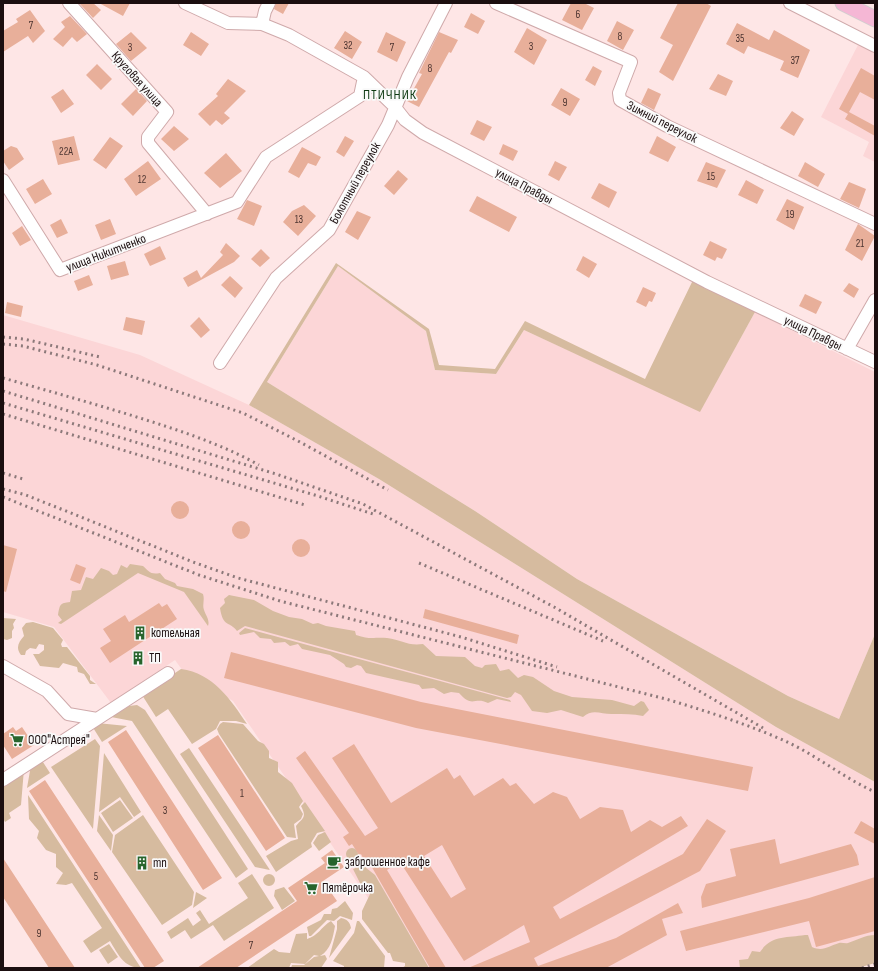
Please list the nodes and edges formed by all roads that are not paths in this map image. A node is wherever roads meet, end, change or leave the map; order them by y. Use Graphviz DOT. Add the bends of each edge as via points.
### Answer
graph roads {
  1 [pos="69,3"];
  2 [pos="185,3"];
  3 [pos="269,3"];
  4 [pos="446,3"];
  5 [pos="496,3"];
  6 [pos="790,3"];
  7 [pos="843,3"];
  8 [pos="875,19"];
  9 [pos="262,24"];
  10 [pos="875,46"];
  11 [pos="364,77"];
  12 [pos="394,106"];
  13 [pos="3,180"];
  14 [pos="207,214"];
  15 [pos="875,224"];
  16 [pos="875,300"];
  17 [pos="846,349"];
  18 [pos="875,362"];
  19 [pos="220,363"];
  20 [pos="3,666"];
  21 [pos="168,673"];
  22 [pos="97,719"];
  23 [pos="3,780"];
  1 -- 14 [label="street, Круговая улица" via="167,112 148,137 148,143"];
  2 -- 9 [label="street, улица Правды" via="228,23"];
  3 -- 9 [label="street"];
  4 -- 12 [label="street, Болотный переулок"];
  5 -- 15 [label="street, Зимний переулок" via="631,62 619,93 620,100 667,126"];
  6 -- 10 [label="street"];
  7 -- 8 [label="main road"];
  9 -- 11 [label="street, улица Правды" via="289,35"];
  11 -- 12 [label="street, улица Правды"];
  11 -- 14 [label="street" via="360,96 266,156 237,202"];
  12 -- 17 [label="street, улица Правды" via="405,120 423,132 708,282"];
  12 -- 19 [label="street, Болотный переулок" via="388,125 329,230 276,278"];
  13 -- 14 [label="street, улица Никитченко" via="60,270"];
  16 -- 17 [label="street"];
  17 -- 18 [label="street, улица Правды"];
  20 -- 22 [label="street" via="48,691 68,714"];
  21 -- 22 [label="street"];
  22 -- 23 [label="street"];
}
